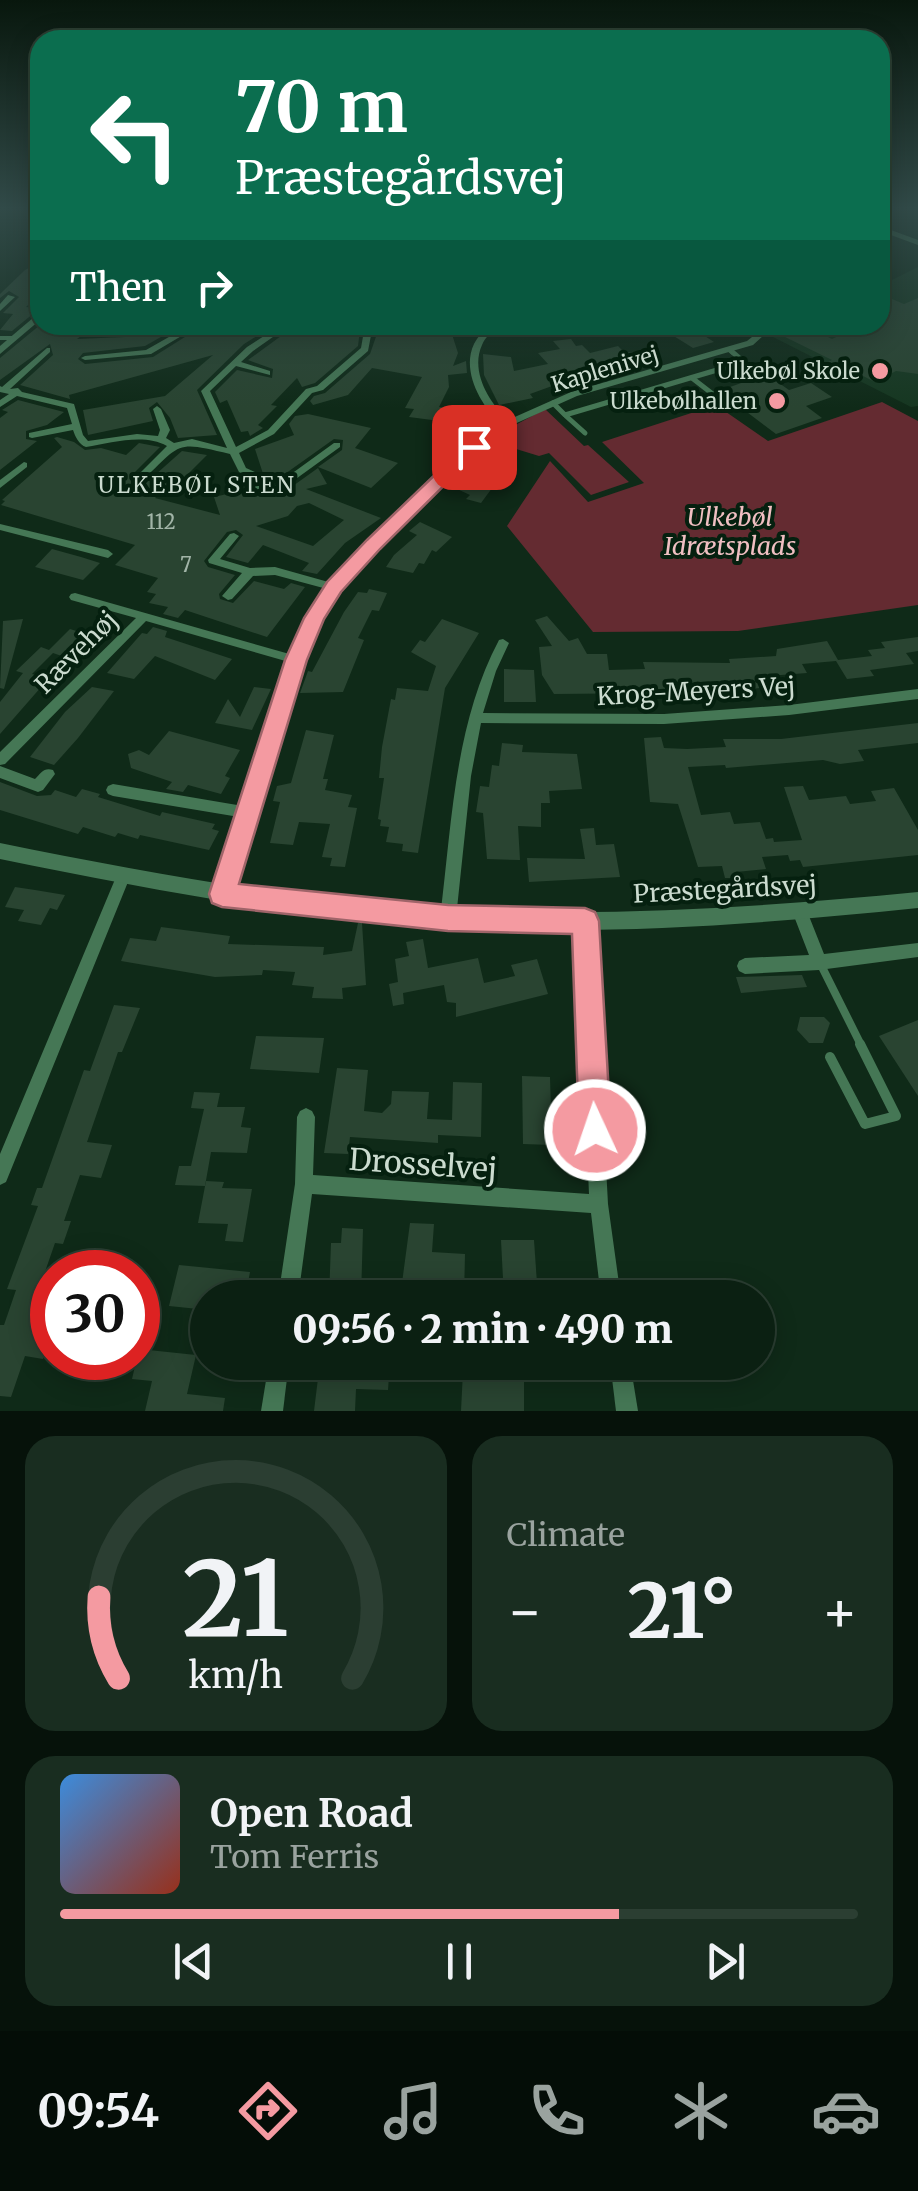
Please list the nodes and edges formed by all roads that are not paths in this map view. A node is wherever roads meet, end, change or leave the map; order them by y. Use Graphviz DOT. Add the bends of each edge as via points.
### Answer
graph roads {
  1 [pos="11,297"];
  2 [pos="0,308"];
  3 [pos="30,324"];
  4 [pos="178,335"];
  5 [pos="273,335"];
  6 [pos="368,335"];
  7 [pos="485,335"];
  8 [pos="760,335"];
  9 [pos="0,338"];
  10 [pos="13,338"];
  11 [pos="48,350"];
  12 [pos="730,350"];
  13 [pos="0,351"];
  14 [pos="85,358"];
  15 [pos="235,364"];
  16 [pos="266,372"];
  17 [pos="691,377"];
  18 [pos="3,389"];
  19 [pos="18,391"];
  20 [pos="714,394"];
  21 [pos="552,402"];
  22 [pos="0,404"];
  23 [pos="157,409"];
  24 [pos="565,415"];
  25 [pos="507,424"];
  26 [pos="77,426"];
  27 [pos="585,434"];
  28 [pos="32,435"];
  29 [pos="162,439"];
  30 [pos="337,445"];
  31 [pos="174,446"];
  32 [pos="234,452"];
  33 [pos="24,464"];
  34 [pos="140,478"];
  35 [pos="0,485"];
  36 [pos="0,527"];
  37 [pos="234,536"];
  38 [pos="108,554"];
  39 [pos="250,572"];
  40 [pos="334,587"];
  41 [pos="228,596"];
  42 [pos="75,597"];
  43 [pos="142,619"];
  44 [pos="503,643"];
  45 [pos="296,660"];
  46 [pos="918,694"];
  47 [pos="475,718"];
  48 [pos="0,760"];
  49 [pos="0,772"];
  50 [pos="48,774"];
  51 [pos="113,790"];
  52 [pos="248,813"];
  53 [pos="0,851"];
  54 [pos="123,877"];
  55 [pos="222,894"];
  56 [pos="918,900"];
  57 [pos="800,911"];
  58 [pos="448,918"];
  59 [pos="585,921"];
  60 [pos="918,950"];
  61 [pos="819,962"];
  62 [pos="746,966"];
  63 [pos="830,1057"];
  64 [pos="306,1117"];
  65 [pos="0,1176"];
  66 [pos="304,1184"];
  67 [pos="598,1204"];
  68 [pos="291,1280"];
  69 [pos="609,1280"];
  70 [pos="276,1380"];
  71 [pos="623,1380"];
  72 [pos="272,1411"];
  73 [pos="627,1411"];
  1 -- 2 [label="street"];
  3 -- 10 [label="street"];
  4 -- 14 [label="street" via="148,352"];
  5 -- 15 [label="street"];
  6 -- 32 [label="street" via="365,349 271,432"];
  7 -- 25 [label="street" via="476,354 480,390 491,412"];
  8 -- 12 [label="street, Kaplenivej"];
  9 -- 10 [label="street"];
  10 -- 13 [label="street"];
  11 -- 18 [label="street"];
  12 -- 17 [label="lane" via="744,362"];
  12 -- 21 [label="street, Kaplenivej"];
  15 -- 16 [label="street"];
  15 -- 32 [label="street" via="204,391"];
  17 -- 20 [label="lane"];
  17 -- 24 [label="lane"];
  18 -- 19 [label="street"];
  19 -- 22 [label="street"];
  19 -- 26 [label="street" via="71,406"];
  21 -- 24 [label="lane"];
  21 -- 25 [label="street, Kaplenivej"];
  23 -- 29 [label="street"];
  24 -- 27 [label="lane"];
  25 -- 40 [label="street, Kaplenivej" via="474,447"];
  26 -- 28 [label="street"];
  26 -- 29 [label="street" via="86,444"];
  29 -- 31 [label="street"];
  30 -- 32 [label="street" via="279,487 261,491"];
  31 -- 32 [label="street" via="192,442"];
  31 -- 34 [label="street"];
  33 -- 35 [label="street"];
  36 -- 38 [label="street"];
  37 -- 39 [label="street" via="213,560"];
  39 -- 40 [label="street" via="274,571"];
  39 -- 41 [label="street"];
  40 -- 45 [label="street, Kaplenivej"];
  42 -- 43 [label="street, Rævehøj"];
  43 -- 45 [label="street, Rævehøj"];
  43 -- 48 [label="street, Rævehøj"];
  44 -- 47 [label="street" via="487,670"];
  45 -- 52 [label="street, Kaplenivej"];
  46 -- 47 [label="street, Krog-Meyers Vej" via="664,719"];
  47 -- 58 [label="street"];
  49 -- 50 [label="street" via="38,786"];
  51 -- 52 [label="street"];
  52 -- 55 [label="street, Kaplenivej"];
  53 -- 54 [label="street, Præstegårdsvej"];
  54 -- 55 [label="street, Præstegårdsvej"];
  54 -- 65 [label="street"];
  55 -- 58 [label="street, Præstegårdsvej"];
  56 -- 57 [label="street, Præstegårdsvej"];
  57 -- 59 [label="street, Præstegårdsvej"];
  57 -- 61 [label="street"];
  58 -- 59 [label="street, Præstegårdsvej"];
  59 -- 67 [label="street"];
  60 -- 61 [label="street"];
  61 -- 62 [label="street"];
  61 -- 63 [label="lane" via="896,1116 865,1124"];
  64 -- 66 [label="street"];
  66 -- 67 [label="street, Drosselvej"];
  66 -- 68 [label="street"];
  67 -- 69 [label="street"];
  70 -- 72 [label="street"];
  71 -- 73 [label="street"];
}
